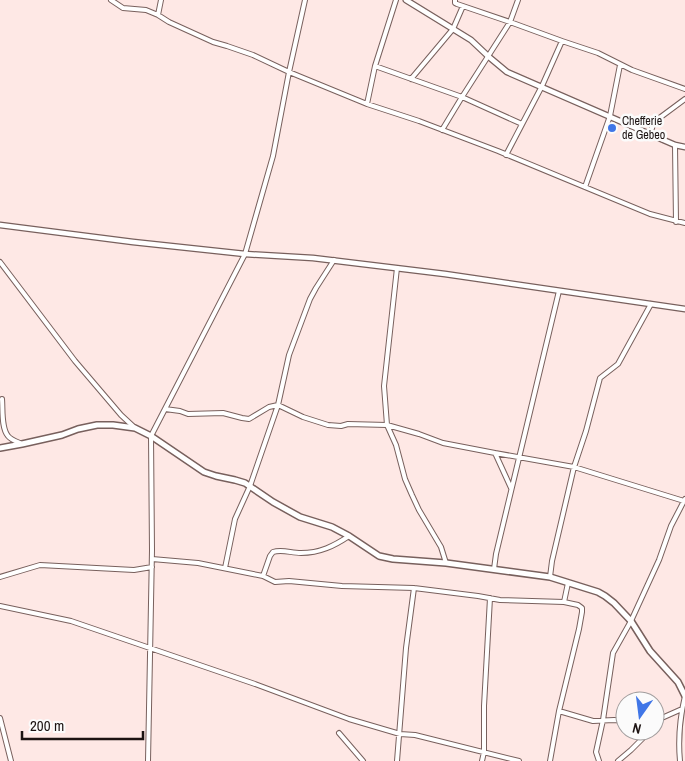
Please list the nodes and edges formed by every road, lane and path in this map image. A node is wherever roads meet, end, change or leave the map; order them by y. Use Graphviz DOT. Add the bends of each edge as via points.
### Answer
graph roads {
  1 [pos="111,0"];
  2 [pos="161,0"];
  3 [pos="305,0"];
  4 [pos="396,0"];
  5 [pos="406,0"];
  6 [pos="455,0"];
  7 [pos="518,0"];
  8 [pos="463,6"];
  9 [pos="158,15"];
  10 [pos="510,22"];
  11 [pos="454,29"];
  12 [pos="562,41"];
  13 [pos="489,57"];
  14 [pos="620,64"];
  15 [pos="375,66"];
  16 [pos="289,72"];
  17 [pos="411,79"];
  18 [pos="542,86"];
  19 [pos="685,89"];
  20 [pos="462,97"];
  21 [pos="685,98"];
  22 [pos="367,104"];
  23 [pos="610,116"];
  24 [pos="522,124"];
  25 [pos="442,130"];
  26 [pos="650,134"];
  27 [pos="674,145"];
  28 [pos="685,147"];
  29 [pos="506,155"];
  30 [pos="585,187"];
  31 [pos="676,222"];
  32 [pos="685,223"];
  33 [pos="0,226"];
  34 [pos="245,254"];
  35 [pos="334,260"];
  36 [pos="0,262"];
  37 [pos="397,268"];
  38 [pos="559,291"];
  39 [pos="651,304"];
  40 [pos="685,309"];
  41 [pos="2,399"];
  42 [pos="278,404"];
  43 [pos="165,409"];
  44 [pos="387,425"];
  45 [pos="135,428"];
  46 [pos="151,436"];
  47 [pos="22,444"];
  48 [pos="0,448"];
  49 [pos="495,453"];
  50 [pos="519,457"];
  51 [pos="574,467"];
  52 [pos="250,486"];
  53 [pos="511,488"];
  54 [pos="684,500"];
  55 [pos="349,536"];
  56 [pos="152,559"];
  57 [pos="446,563"];
  58 [pos="152,567"];
  59 [pos="225,568"];
  60 [pos="494,569"];
  61 [pos="263,576"];
  62 [pos="0,577"];
  63 [pos="550,577"];
  64 [pos="568,583"];
  65 [pos="414,588"];
  66 [pos="490,598"];
  67 [pos="564,602"];
  68 [pos="0,606"];
  69 [pos="631,621"];
  70 [pos="150,649"];
  71 [pos="685,696"];
  72 [pos="682,709"];
  73 [pos="558,711"];
  74 [pos="0,718"];
  75 [pos="665,718"];
  76 [pos="603,720"];
  77 [pos="615,721"];
  78 [pos="339,733"];
  79 [pos="400,734"];
  80 [pos="640,741"];
  81 [pos="484,752"];
  82 [pos="11,761"];
  83 [pos="148,761"];
  84 [pos="362,761"];
  85 [pos="397,761"];
  86 [pos="482,761"];
  87 [pos="520,761"];
  88 [pos="550,761"];
  89 [pos="599,761"];
  90 [pos="618,761"];
  91 [pos="680,761"];
  1 -- 9 [label="street" via="123,8 146,10"];
  2 -- 9 [label="street"];
  3 -- 16 [label="street"];
  4 -- 15 [label="street"];
  5 -- 11 [label="street"];
  6 -- 8 [label="street"];
  7 -- 10 [label="street"];
  8 -- 10 [label="street"];
  8 -- 11 [label="street"];
  9 -- 16 [label="street" via="212,42 253,55"];
  10 -- 12 [label="street"];
  10 -- 13 [label="street"];
  11 -- 13 [label="street"];
  11 -- 17 [label="street"];
  12 -- 14 [label="street"];
  12 -- 18 [label="street"];
  13 -- 18 [label="street" via="507,72"];
  13 -- 20 [label="street"];
  14 -- 19 [label="street"];
  14 -- 23 [label="street"];
  15 -- 17 [label="street"];
  15 -- 22 [label="street"];
  16 -- 22 [label="street"];
  16 -- 34 [label="street" via="273,156"];
  17 -- 20 [label="street"];
  18 -- 23 [label="street"];
  18 -- 24 [label="street"];
  20 -- 24 [label="street"];
  20 -- 25 [label="street"];
  21 -- 26 [label="street" via="654,122"];
  22 -- 25 [label="street"];
  23 -- 26 [label="street"];
  23 -- 30 [label="street"];
  24 -- 29 [label="street"];
  25 -- 29 [label="street"];
  26 -- 27 [label="street"];
  27 -- 28 [label="street"];
  27 -- 31 [label="street"];
  29 -- 30 [label="street"];
  30 -- 31 [label="street"];
  31 -- 32 [label="street"];
  33 -- 34 [label="street"];
  34 -- 35 [label="street"];
  34 -- 43 [label="street"];
  35 -- 37 [label="street"];
  35 -- 42 [label="street" via="310,299 289,356"];
  36 -- 45 [label="street" via="75,361"];
  37 -- 38 [label="street"];
  37 -- 44 [label="street" via="384,386"];
  38 -- 39 [label="street"];
  38 -- 50 [label="street"];
  39 -- 40 [label="street"];
  39 -- 51 [label="street" via="618,364 600,378"];
  41 -- 47 [label="street" via="4,429 8,436"];
  42 -- 43 [label="street" via="249,419 223,413 188,414"];
  42 -- 44 [label="street" via="328,425"];
  42 -- 52 [label="street"];
  43 -- 46 [label="street"];
  44 -- 49 [label="street" via="443,443"];
  44 -- 57 [label="street" via="405,479 441,547"];
  45 -- 46 [label="main road"];
  45 -- 47 [label="main road" via="97,426"];
  46 -- 52 [label="main road" via="204,472"];
  46 -- 56 [label="street"];
  47 -- 48 [label="main road"];
  49 -- 50 [label="street"];
  49 -- 53 [label="street"];
  50 -- 51 [label="street"];
  50 -- 53 [label="street"];
  51 -- 54 [label="street"];
  51 -- 63 [label="street"];
  52 -- 55 [label="main road" via="300,517"];
  52 -- 59 [label="street" via="235,519"];
  53 -- 60 [label="street"];
  54 -- 69 [label="street"];
  55 -- 57 [label="main road" via="385,558"];
  55 -- 61 [label="street" via="320,550 273,552"];
  56 -- 58 [label="street"];
  56 -- 59 [label="street"];
  57 -- 60 [label="main road"];
  58 -- 62 [label="street" via="134,570 40,564"];
  58 -- 70 [label="street"];
  59 -- 61 [label="street"];
  60 -- 63 [label="main road"];
  61 -- 65 [label="street" via="275,582"];
  63 -- 64 [label="main road"];
  64 -- 67 [label="street"];
  64 -- 69 [label="main road" via="605,596"];
  65 -- 66 [label="street"];
  65 -- 79 [label="street"];
  66 -- 67 [label="street"];
  66 -- 81 [label="street"];
  67 -- 73 [label="street" via="578,605 582,612"];
  68 -- 70 [label="street" via="71,621"];
  69 -- 71 [label="main road" via="650,652 678,682"];
  69 -- 76 [label="street" via="613,653"];
  70 -- 79 [label="street" via="348,719"];
  70 -- 83 [label="street"];
  71 -- 72 [label="street"];
  72 -- 75 [label="street"];
  72 -- 91 [label="street"];
  73 -- 76 [label="street" via="593,721"];
  73 -- 88 [label="street"];
  74 -- 82 [label="street"];
  76 -- 77 [label="street"];
  76 -- 89 [label="street" via="596,752"];
  78 -- 84 [label="street"];
  79 -- 81 [label="street"];
  79 -- 85 [label="street"];
  80 -- 90 [label="street"];
  81 -- 86 [label="street"];
  81 -- 87 [label="street"];
}
